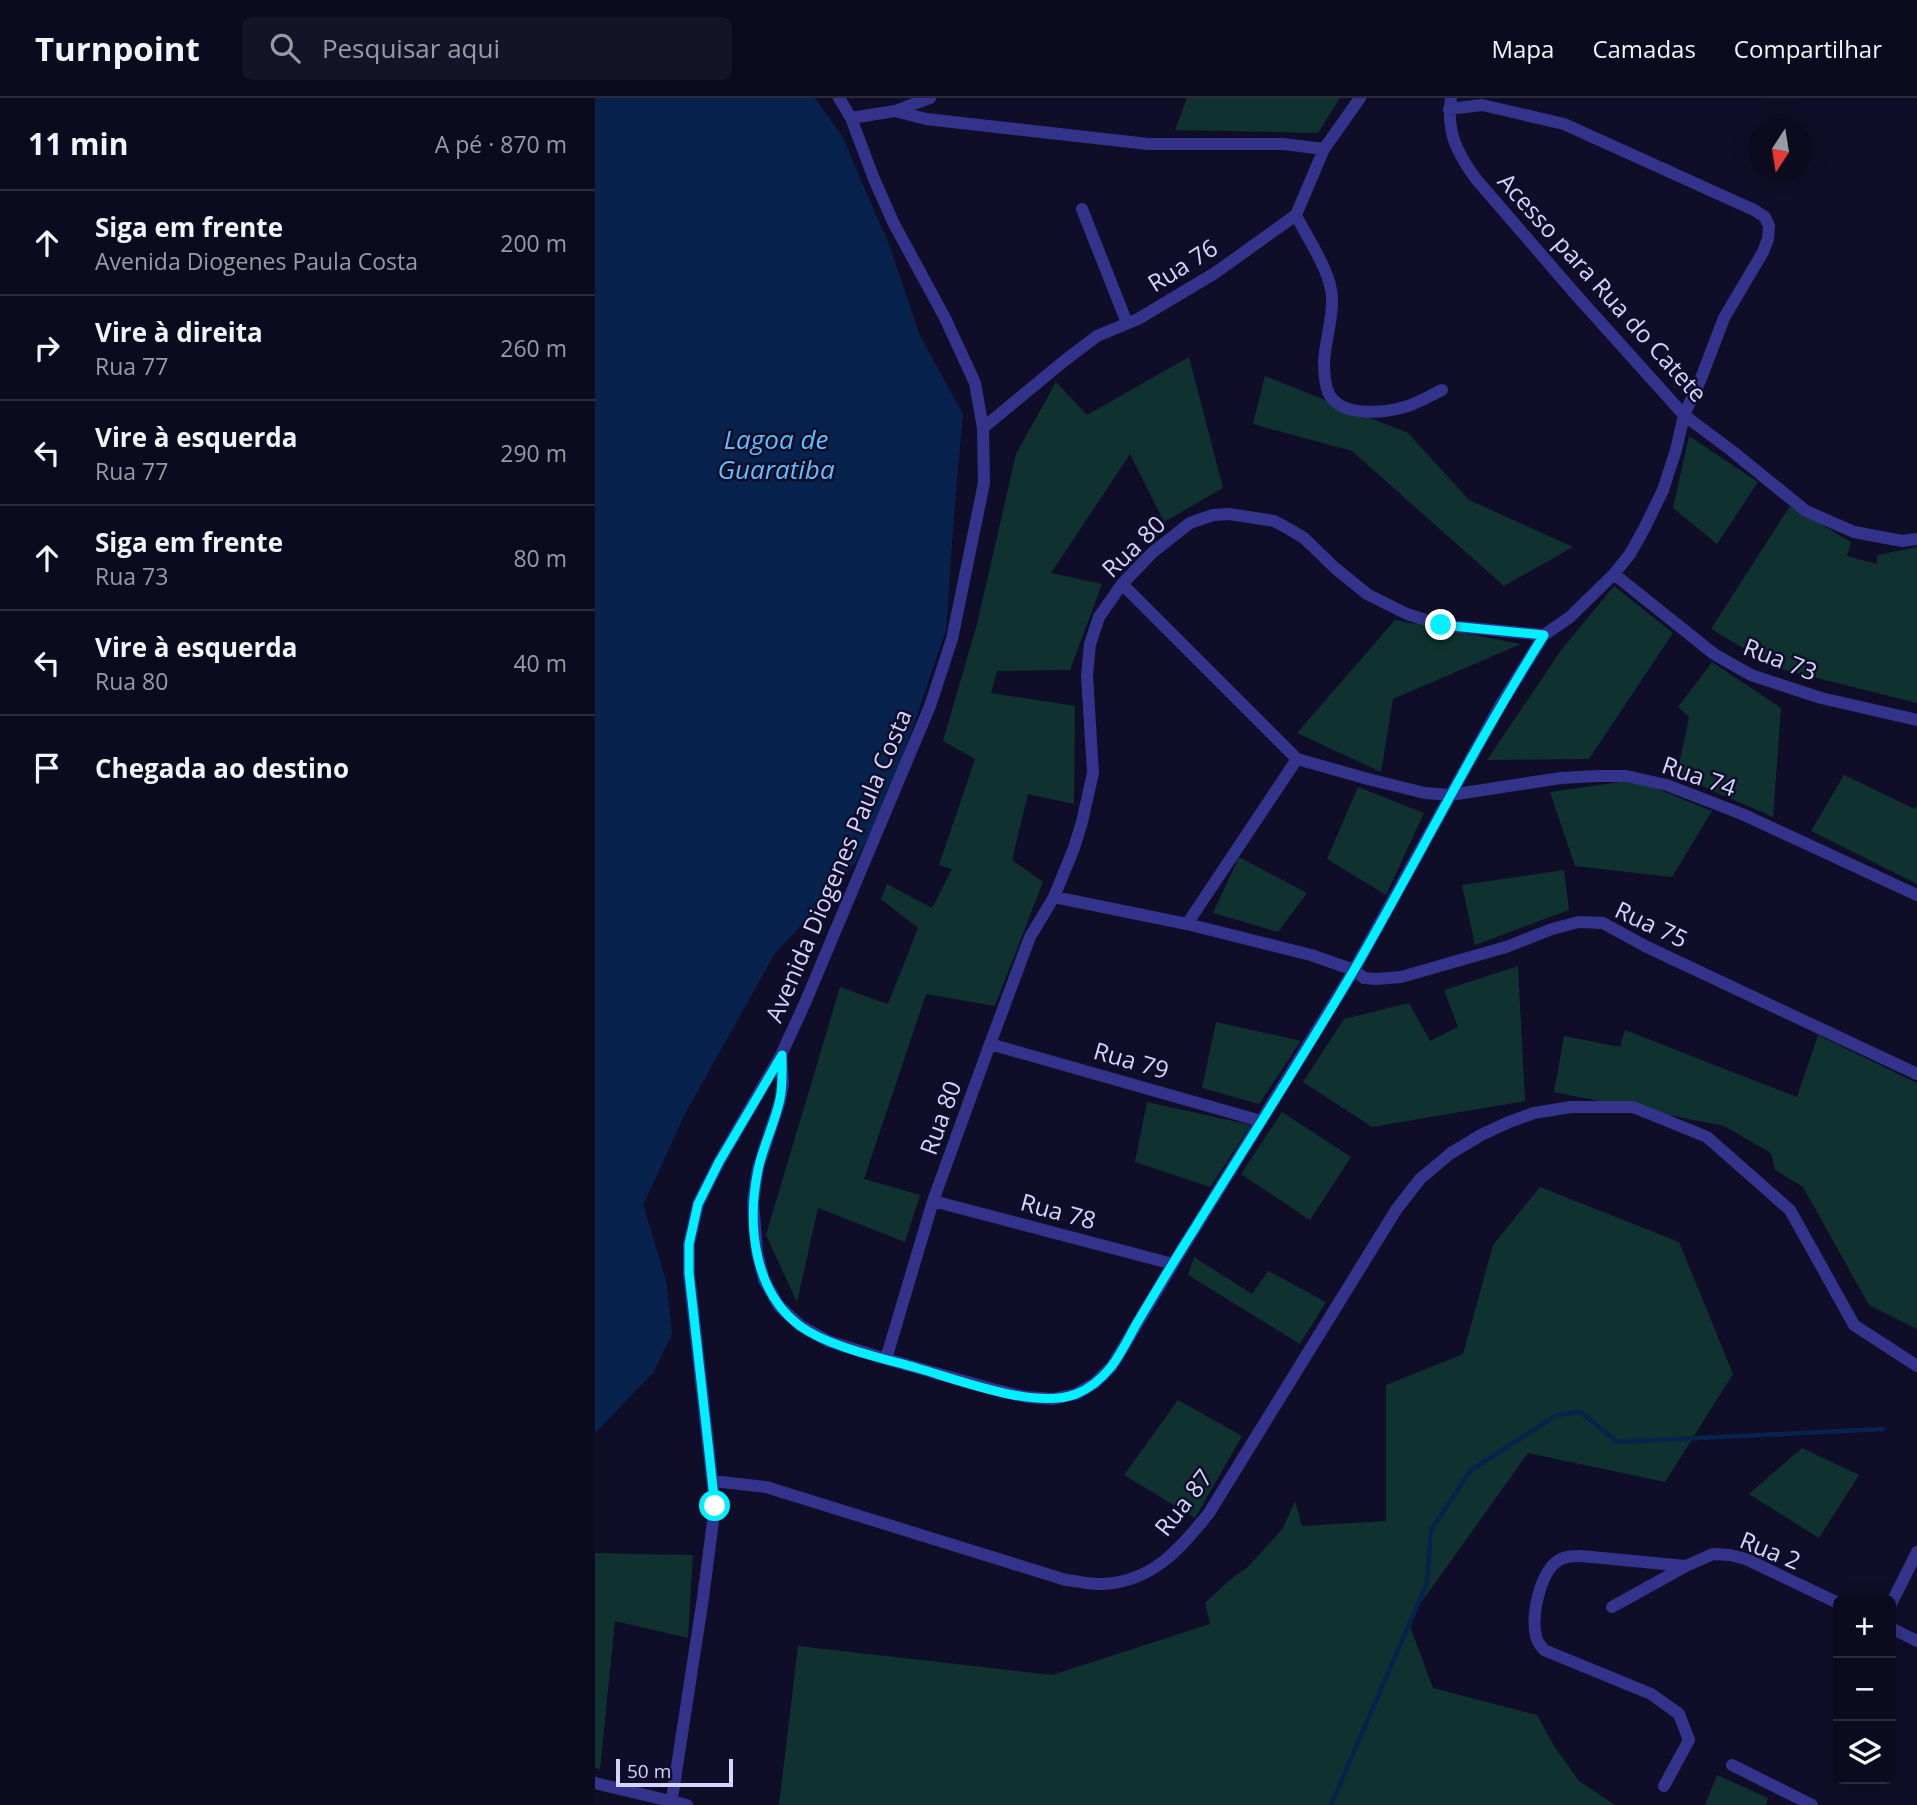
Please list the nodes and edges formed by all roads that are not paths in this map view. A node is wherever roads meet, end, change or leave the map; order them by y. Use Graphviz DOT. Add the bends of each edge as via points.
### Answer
graph roads {
  1 [pos="839,98"];
  2 [pos="930,98"];
  3 [pos="1360,98"];
  4 [pos="1450,104"];
  5 [pos="895,111"];
  6 [pos="851,118"];
  7 [pos="1324,149"];
  8 [pos="1082,209"];
  9 [pos="1296,215"];
  10 [pos="1127,323"];
  11 [pos="1442,390"];
  12 [pos="1684,415"];
  13 [pos="983,428"];
  14 [pos="1917,539"];
  15 [pos="1614,574"];
  16 [pos="1122,584"];
  17 [pos="1544,635"];
  18 [pos="1917,720"];
  19 [pos="1297,760"];
  20 [pos="1450,795"];
  21 [pos="1917,895"];
  22 [pos="1054,897"];
  23 [pos="1187,924"];
  24 [pos="1354,970"];
  25 [pos="990,1044"];
  26 [pos="782,1055"];
  27 [pos="1917,1074"];
  28 [pos="1261,1121"];
  29 [pos="933,1201"];
  30 [pos="1173,1264"];
  31 [pos="886,1359"];
  32 [pos="1917,1366"];
  33 [pos="712,1481"];
  34 [pos="1917,1552"];
  35 [pos="1686,1566"];
  36 [pos="1896,1595"];
  37 [pos="1833,1601"];
  38 [pos="1612,1607"];
  39 [pos="1896,1630"];
  40 [pos="1917,1641"];
  41 [pos="1733,1766"];
  42 [pos="595,1783"];
  43 [pos="1664,1786"];
  44 [pos="671,1803"];
  45 [pos="687,1805"];
  46 [pos="1812,1805"];
  1 -- 6 [label="street, Avenida Diogenes Paula Costa"];
  2 -- 5 [label="street"];
  3 -- 7 [label="street"];
  4 -- 12 [label="street, Acesso para Rua do Catete" via="1452,138 1476,179"];
  4 -- 12 [label="street" via="1482,105 1564,124 1765,217 1769,226 1763,252 1724,318"];
  5 -- 6 [label="street"];
  5 -- 7 [label="street" via="1148,144 1283,144"];
  6 -- 13 [label="street, Avenida Diogenes Paula Costa" via="893,222 975,383"];
  7 -- 9 [label="street"];
  8 -- 10 [label="street"];
  9 -- 10 [label="street, Rua 76" via="1215,273"];
  9 -- 11 [label="street" via="1329,283 1332,299 1324,362 1329,393 1337,403 1381,413 1410,406"];
  10 -- 13 [label="street, Rua 76" via="1097,336"];
  12 -- 14 [label="street, Acesso para Rua do Catete" via="1806,512 1854,532 1902,541"];
  12 -- 15 [label="street" via="1663,490 1630,554"];
  13 -- 26 [label="street, Avenida Diogenes Paula Costa" via="983,483 942,673"];
  15 -- 17 [label="street" via="1570,617"];
  15 -- 18 [label="street, Rua 73" via="1714,654 1751,676"];
  16 -- 17 [label="street, Rua 80" via="1190,523 1229,514 1274,521 1289,529 1367,594 1407,614 1441,625"];
  16 -- 19 [label="street"];
  16 -- 22 [label="street, Rua 80" via="1099,617 1090,645 1087,675 1093,773 1074,848"];
  17 -- 20 [label="street"];
  19 -- 20 [label="street, Rua 74" via="1425,793"];
  19 -- 23 [label="street"];
  20 -- 21 [label="street, Rua 74" via="1562,778 1640,779 1742,814"];
  20 -- 24 [label="street"];
  22 -- 23 [label="street"];
  22 -- 25 [label="street, Rua 80" via="1030,937"];
  23 -- 24 [label="street"];
  24 -- 27 [label="street, Rua 75" via="1364,978 1401,977 1552,929 1579,922 1603,923"];
  24 -- 28 [label="street"];
  25 -- 28 [label="street, Rua 79"];
  25 -- 29 [label="street, Rua 80"];
  26 -- 31 [label="street" via="780,1101 758,1168 754,1201 764,1280 779,1306 801,1326 828,1341"];
  26 -- 33 [label="street, Avenida Diogenes Paula Costa" via="698,1204 689,1244"];
  28 -- 30 [label="street"];
  29 -- 30 [label="street, Rua 78"];
  29 -- 31 [label="street, Rua 80"];
  30 -- 31 [label="street" via="1112,1366 1076,1394 1053,1399 1026,1397"];
  32 -- 33 [label="street, Rua 87" via="1854,1325 1790,1210 1707,1137 1633,1107 1571,1107 1534,1113 1481,1135 1420,1179 1396,1210 1209,1513 1160,1565 1133,1579 1102,1584 1066,1580 766,1487"];
  33 -- 44 [label="street, Avenida Diogenes Paula Costa" via="711,1538"];
  34 -- 36 [label="street"];
  35 -- 37 [label="street, Rua 2" via="1713,1554 1730,1555"];
  35 -- 38 [label="street, Rua 2"];
  35 -- 43 [label="street" via="1567,1557 1548,1570 1535,1625 1544,1650 1651,1694 1679,1714 1689,1740"];
  39 -- 40 [label="street"];
  41 -- 46 [label="street"];
  42 -- 44 [label="street"];
  44 -- 45 [label="street"];
}
